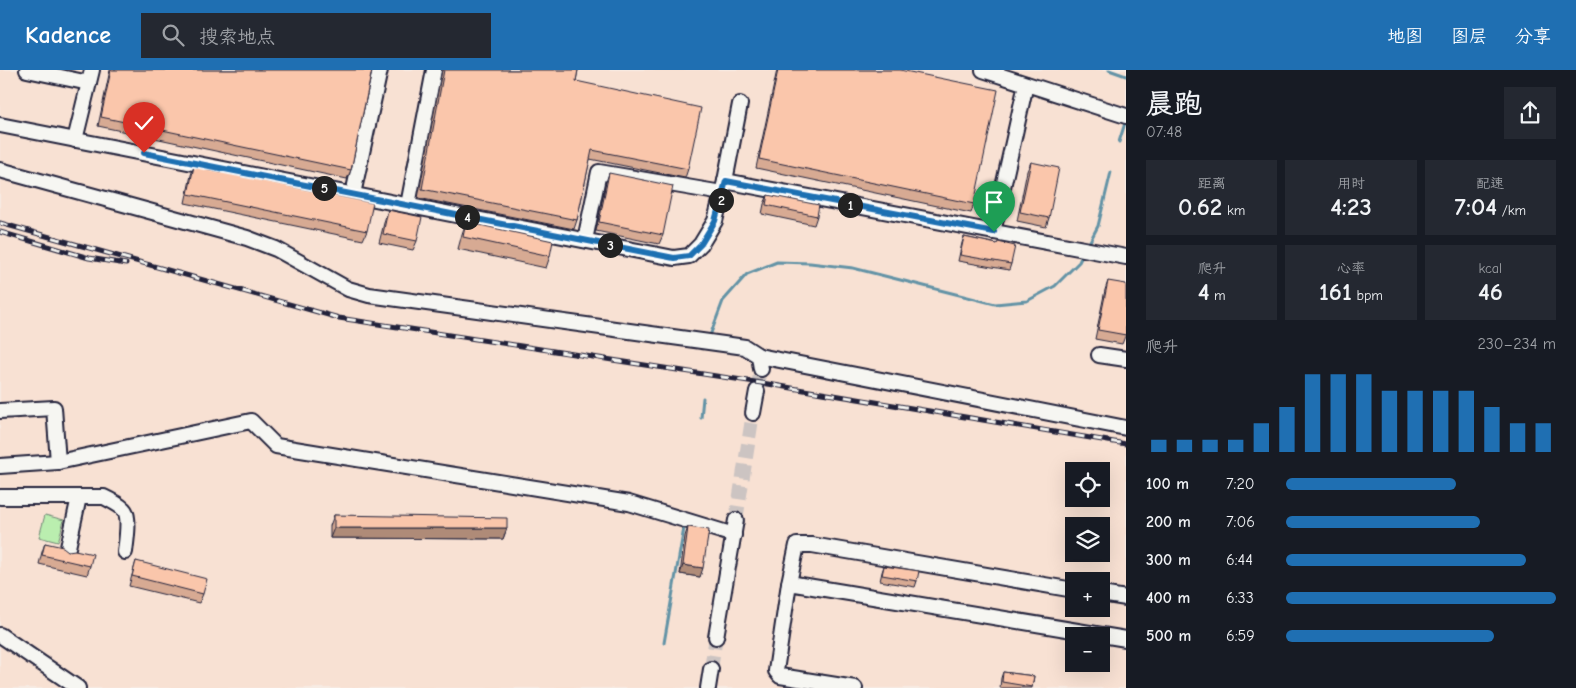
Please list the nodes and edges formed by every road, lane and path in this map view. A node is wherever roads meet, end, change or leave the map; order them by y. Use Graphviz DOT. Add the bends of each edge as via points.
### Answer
graph roads {
  1 [pos="380,70"];
  2 [pos="434,70"];
  3 [pos="982,70"];
  4 [pos="32,71"];
  5 [pos="91,76"];
  6 [pos="1026,84"];
  7 [pos="740,104"];
  8 [pos="1120,113"];
  9 [pos="0,125"];
  10 [pos="75,140"];
  11 [pos="0,170"];
  12 [pos="724,187"];
  13 [pos="353,194"];
  14 [pos="408,205"];
  15 [pos="994,232"];
  16 [pos="585,240"];
  17 [pos="1122,256"];
  18 [pos="1099,354"];
  19 [pos="1126,359"];
  20 [pos="757,391"];
  21 [pos="0,411"];
  22 [pos="753,414"];
  23 [pos="1126,428"];
  24 [pos="58,462"];
  25 [pos="0,466"];
  26 [pos="0,497"];
  27 [pos="79,497"];
  28 [pos="736,520"];
  29 [pos="734,535"];
  30 [pos="67,552"];
  31 [pos="125,552"];
  32 [pos="789,583"];
  33 [pos="1065,588"];
  34 [pos="1110,595"];
  35 [pos="1126,598"];
  36 [pos="0,635"];
  37 [pos="716,637"];
  38 [pos="1126,639"];
  39 [pos="710,669"];
  40 [pos="78,688"];
  41 [pos="708,688"];
  42 [pos="855,688"];
  1 -- 13 [label="street"];
  2 -- 14 [label="street"];
  3 -- 6 [label="street"];
  4 -- 5 [label="street"];
  5 -- 10 [label="street"];
  6 -- 8 [label="street"];
  6 -- 15 [label="street"];
  7 -- 12 [label="street"];
  9 -- 10 [label="street"];
  10 -- 13 [label="street"];
  11 -- 23 [label="street" via="247,238 276,249 348,289 369,295 746,347 760,363"];
  12 -- 15 [label="street" via="836,196"];
  12 -- 16 [label="street" via="715,221 689,256 674,258"];
  12 -- 16 [label="street" via="599,172"];
  13 -- 14 [label="street"];
  14 -- 16 [label="street"];
  15 -- 17 [label="street"];
  18 -- 19 [label="street"];
  20 -- 22 [label="street"];
  21 -- 24 [label="street" via="54,408"];
  24 -- 25 [label="street"];
  24 -- 29 [label="street" via="250,421 276,446 629,503"];
  26 -- 27 [label="street"];
  27 -- 30 [label="street"];
  27 -- 31 [label="street" via="104,497 126,512"];
  28 -- 29 [label="street"];
  29 -- 37 [label="street"];
  32 -- 33 [label="street" via="797,545 812,545"];
  32 -- 38 [label="street"];
  32 -- 42 [label="street" via="776,671 780,676"];
  34 -- 35 [label="street"];
  36 -- 40 [label="street"];
  39 -- 41 [label="street"];
}
